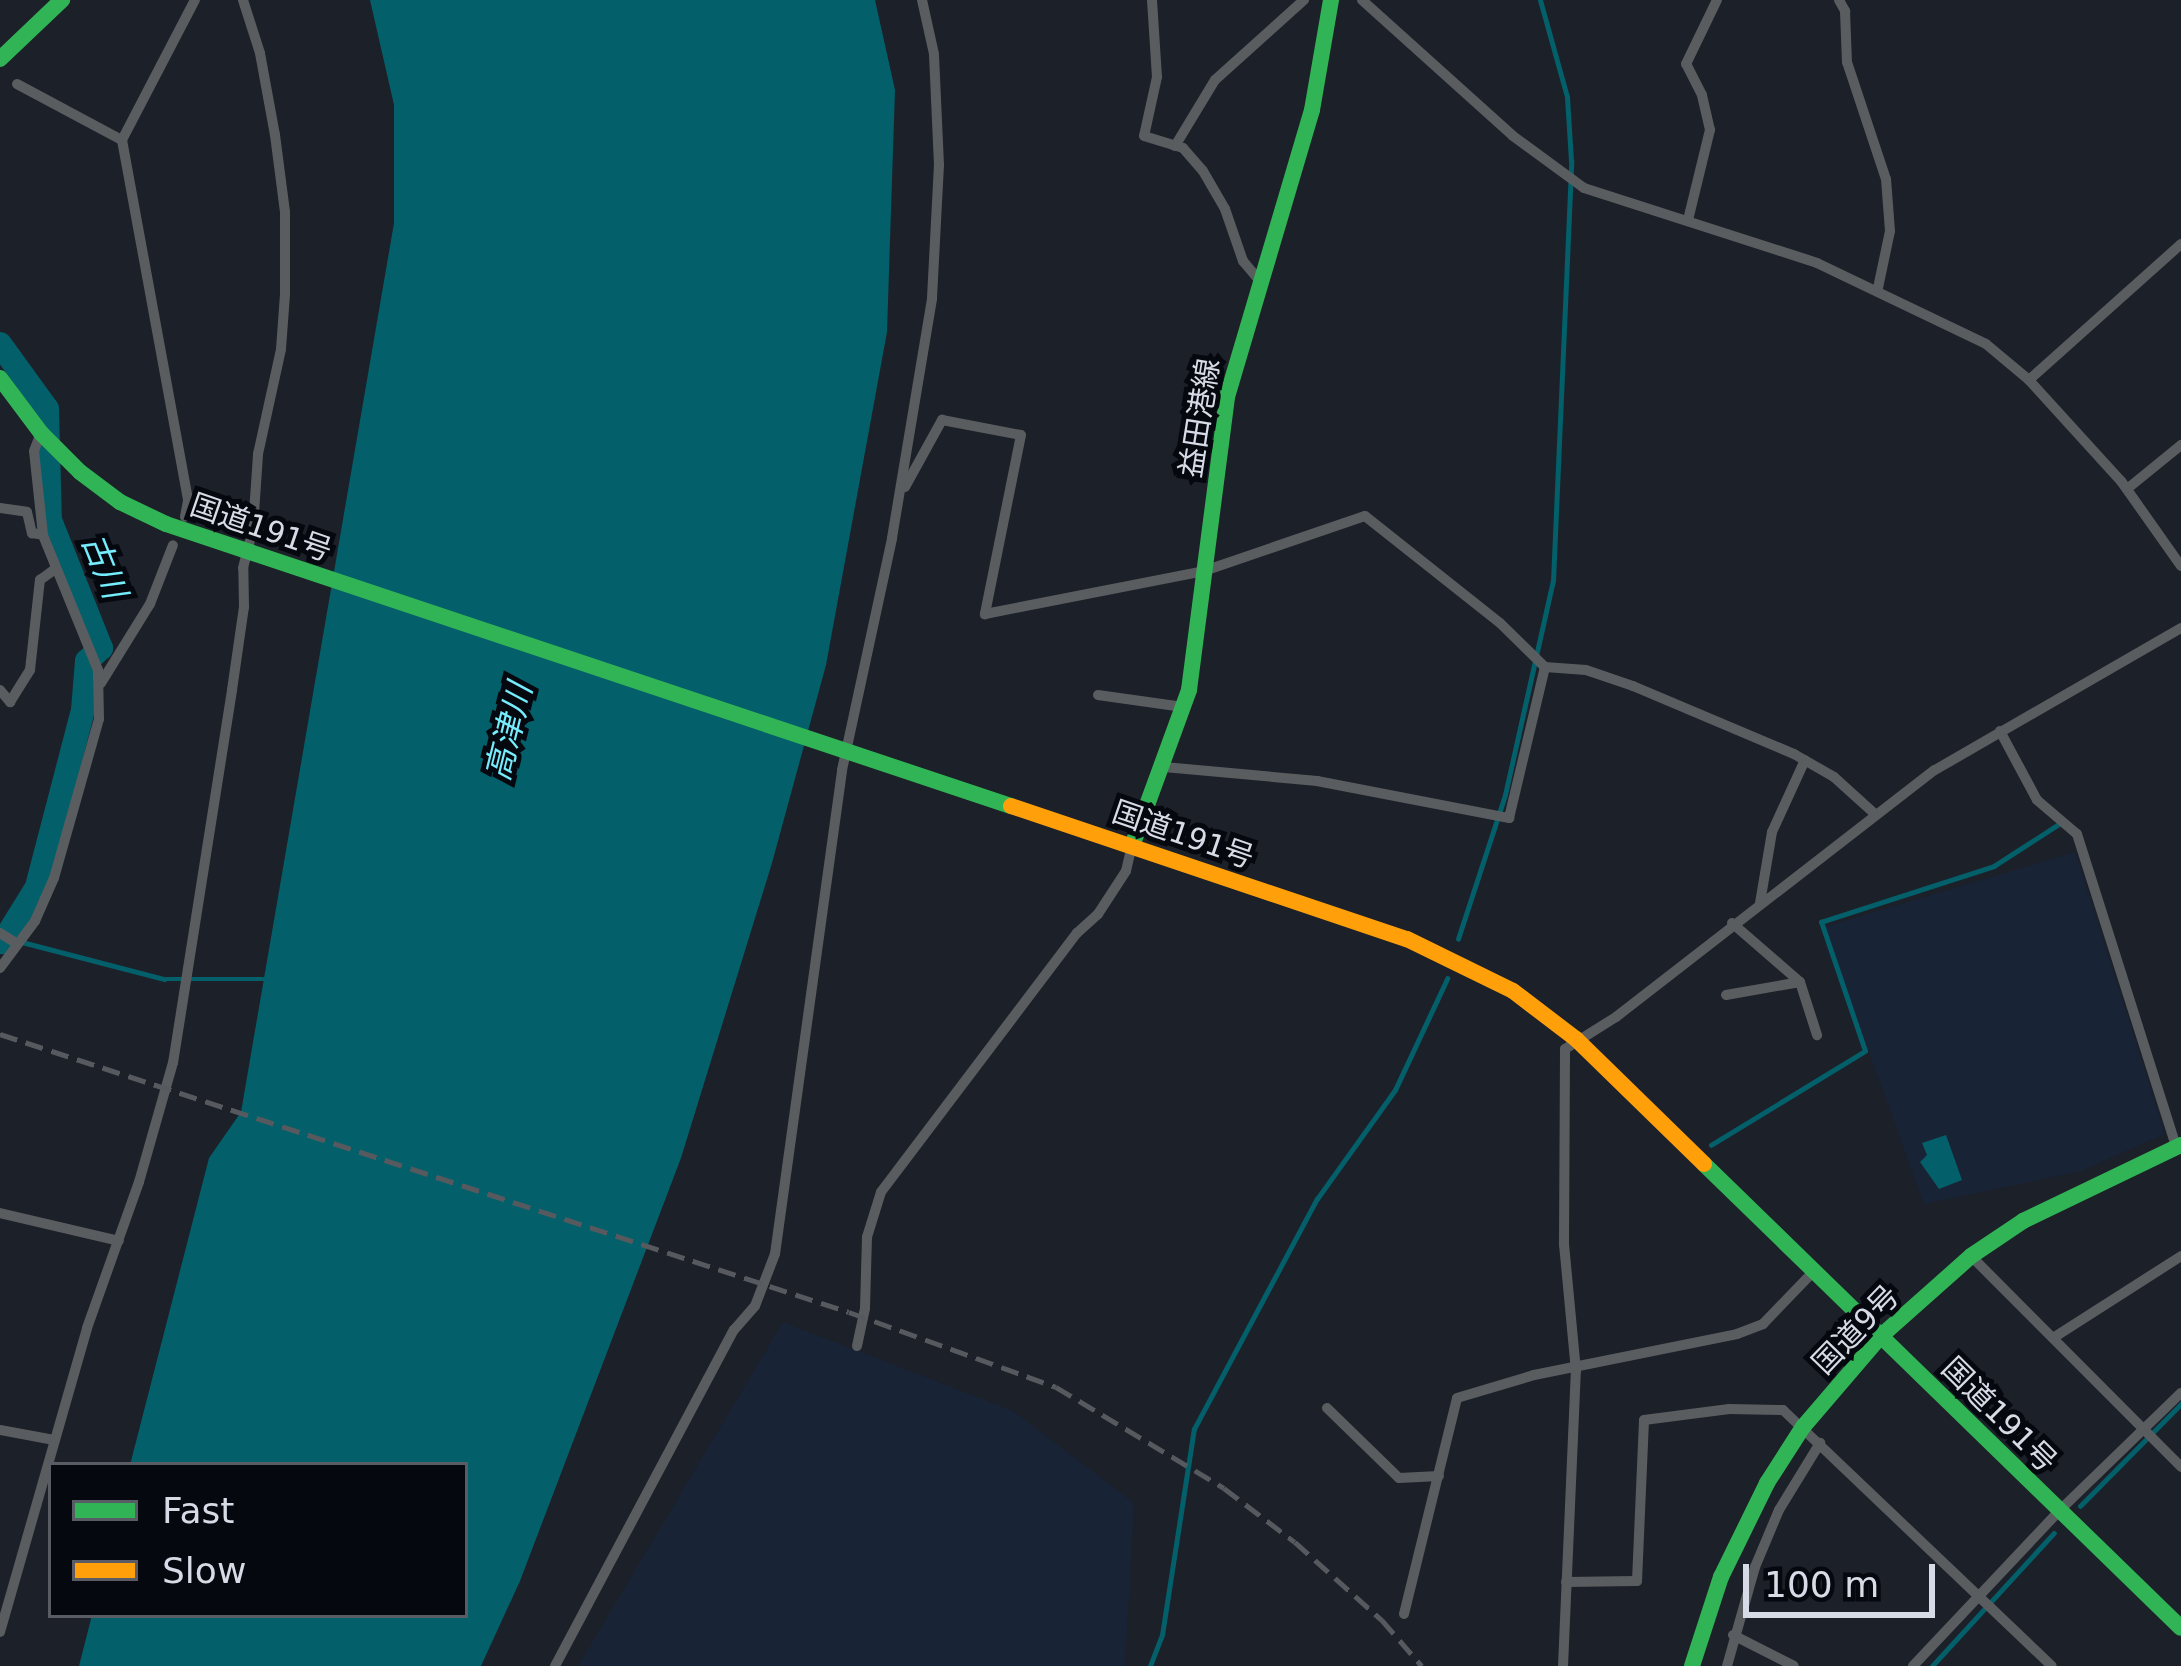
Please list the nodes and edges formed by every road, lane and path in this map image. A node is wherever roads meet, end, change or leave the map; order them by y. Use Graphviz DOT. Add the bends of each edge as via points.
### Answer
graph roads {
  1 [pos="62,0"];
  2 [pos="195,0"];
  3 [pos="243,0"];
  4 [pos="922,0"];
  5 [pos="1152,0"];
  6 [pos="1304,0"];
  7 [pos="1331,0"];
  8 [pos="1362,0"];
  9 [pos="1717,0"];
  10 [pos="1839,0"];
  11 [pos="0,59"];
  12 [pos="17,83"];
  13 [pos="122,140"];
  14 [pos="1175,146"];
  15 [pos="1688,220"];
  16 [pos="2181,244"];
  17 [pos="1259,280"];
  18 [pos="1878,288"];
  19 [pos="0,378"];
  20 [pos="2029,380"];
  21 [pos="41,433"];
  22 [pos="2181,445"];
  23 [pos="2128,489"];
  24 [pos="899,499"];
  25 [pos="0,508"];
  26 [pos="185,517"];
  27 [pos="43,536"];
  28 [pos="173,545"];
  29 [pos="252,554"];
  30 [pos="2181,566"];
  31 [pos="55,569"];
  32 [pos="1204,571"];
  33 [pos="2181,628"];
  34 [pos="1545,667"];
  35 [pos="101,683"];
  36 [pos="0,690"];
  37 [pos="1098,695"];
  38 [pos="1183,707"];
  39 [pos="2000,731"];
  40 [pos="845,750"];
  41 [pos="1804,760"];
  42 [pos="1164,766"];
  43 [pos="1875,814"];
  44 [pos="1132,846"];
  45 [pos="1760,903"];
  46 [pos="1732,923"];
  47 [pos="0,933"];
  48 [pos="16,943"];
  49 [pos="0,968"];
  50 [pos="1800,982"];
  51 [pos="1726,995"];
  52 [pos="1817,1035"];
  53 [pos="1576,1039"];
  54 [pos="2179,1149"];
  55 [pos="0,1214"];
  56 [pos="118,1241"];
  57 [pos="1971,1256"];
  58 [pos="2181,1256"];
  59 [pos="1815,1270"];
  60 [pos="1882,1336"];
  61 [pos="2053,1338"];
  62 [pos="857,1346"];
  63 [pos="1576,1371"];
  64 [pos="2181,1393"];
  65 [pos="1327,1408"];
  66 [pos="1802,1427"];
  67 [pos="0,1430"];
  68 [pos="2144,1430"];
  69 [pos="54,1439"];
  70 [pos="1820,1443"];
  71 [pos="2181,1467"];
  72 [pos="1439,1476"];
  73 [pos="2058,1512"];
  74 [pos="1566,1582"];
  75 [pos="1980,1598"];
  76 [pos="1404,1614"];
  77 [pos="2181,1628"];
  78 [pos="0,1632"];
  79 [pos="1733,1635"];
  80 [pos="555,1666"];
  81 [pos="1563,1666"];
  82 [pos="1692,1666"];
  83 [pos="1726,1666"];
  84 [pos="1794,1666"];
  85 [pos="1913,1666"];
  86 [pos="2052,1666"];
  1 -- 11 [label="main road"];
  2 -- 13 [label="street"];
  3 -- 29 [label="street" via="275,135 285,274"];
  4 -- 24 [label="street" via="934,54 939,164 932,298"];
  5 -- 14 [label="street" via="1156,77 1144,136"];
  6 -- 14 [label="street" via="1215,80"];
  7 -- 17 [label="main road, 益田港線" via="1312,110"];
  8 -- 15 [label="street" via="1513,136 1584,188"];
  9 -- 15 [label="street" via="1685,64 1710,130"];
  10 -- 18 [label="street" via="1864,128 1886,179 1890,231"];
  12 -- 13 [label="street"];
  13 -- 26 [label="street"];
  14 -- 17 [label="street" via="1203,171"];
  15 -- 18 [label="street"];
  16 -- 20 [label="street"];
  17 -- 32 [label="main road, 益田港線" via="1227,397"];
  18 -- 20 [label="street" via="1976,338"];
  19 -- 21 [label="main road, 国道191号"];
  20 -- 23 [label="street"];
  21 -- 27 [label="street" via="34,451"];
  21 -- 29 [label="main road, 国道191号" via="120,502"];
  22 -- 23 [label="street"];
  23 -- 30 [label="street"];
  24 -- 32 [label="street" via="942,420 1021,435 986,614"];
  24 -- 40 [label="street"];
  25 -- 27 [label="street" via="27,512 32,533"];
  27 -- 31 [label="street"];
  28 -- 35 [label="street" via="150,604"];
  29 -- 40 [label="main road, 国道191号"];
  29 -- 56 [label="street" via="173,1063"];
  31 -- 35 [label="street"];
  31 -- 36 [label="street" via="40,580 30,670 10,702"];
  32 -- 34 [label="street" via="1365,516"];
  32 -- 38 [label="main road, 益田港線"];
  33 -- 39 [label="street"];
  34 -- 41 [label="street" via="1633,686"];
  34 -- 42 [label="street" via="1509,818 1317,782"];
  35 -- 48 [label="street" via="99,719 54,878"];
  37 -- 38 [label="street"];
  38 -- 42 [label="main road, 益田港線"];
  39 -- 43 [label="street"];
  39 -- 54 [label="street" via="2038,800 2078,834"];
  40 -- 44 [label="main road, 国道191号"];
  40 -- 80 [label="street" via="776,1255"];
  41 -- 43 [label="street"];
  41 -- 45 [label="street" via="1772,832"];
  42 -- 44 [label="main road, 益田港線"];
  43 -- 45 [label="street"];
  44 -- 53 [label="main road, 国道191号" via="1407,938 1513,991"];
  44 -- 62 [label="street" via="1098,914 881,1192 867,1237"];
  45 -- 46 [label="street"];
  46 -- 50 [label="street"];
  46 -- 53 [label="street" via="1616,1017"];
  47 -- 48 [label="street"];
  48 -- 49 [label="street"];
  50 -- 51 [label="street"];
  50 -- 52 [label="street"];
  53 -- 59 [label="main road, 国道191号"];
  53 -- 63 [label="street" via="1562,1061 1564,1245"];
  54 -- 57 [label="main road, 国道9号" via="2023,1221"];
  55 -- 56 [label="street"];
  56 -- 69 [label="street"];
  57 -- 60 [label="main road, 国道9号"];
  57 -- 61 [label="street"];
  58 -- 61 [label="street"];
  59 -- 60 [label="main road, 国道191号"];
  59 -- 63 [label="street" via="1763,1324"];
  60 -- 66 [label="main road, 国道9号"];
  60 -- 73 [label="main road, 国道191号"];
  61 -- 68 [label="street"];
  63 -- 72 [label="street" via="1457,1398"];
  63 -- 74 [label="street"];
  64 -- 68 [label="street"];
  65 -- 72 [label="street" via="1399,1478"];
  66 -- 70 [label="street"];
  66 -- 74 [label="street" via="1783,1410 1644,1420 1637,1581"];
  66 -- 82 [label="main road, 国道9号" via="1721,1577"];
  67 -- 69 [label="street"];
  68 -- 71 [label="street"];
  68 -- 73 [label="street"];
  69 -- 78 [label="street"];
  70 -- 75 [label="street"];
  70 -- 79 [label="street" via="1779,1510"];
  72 -- 76 [label="street"];
  73 -- 75 [label="street"];
  73 -- 77 [label="main road, 国道191号"];
  74 -- 81 [label="street"];
  75 -- 85 [label="street"];
  75 -- 86 [label="street"];
  79 -- 83 [label="street"];
  79 -- 84 [label="street"];
}
